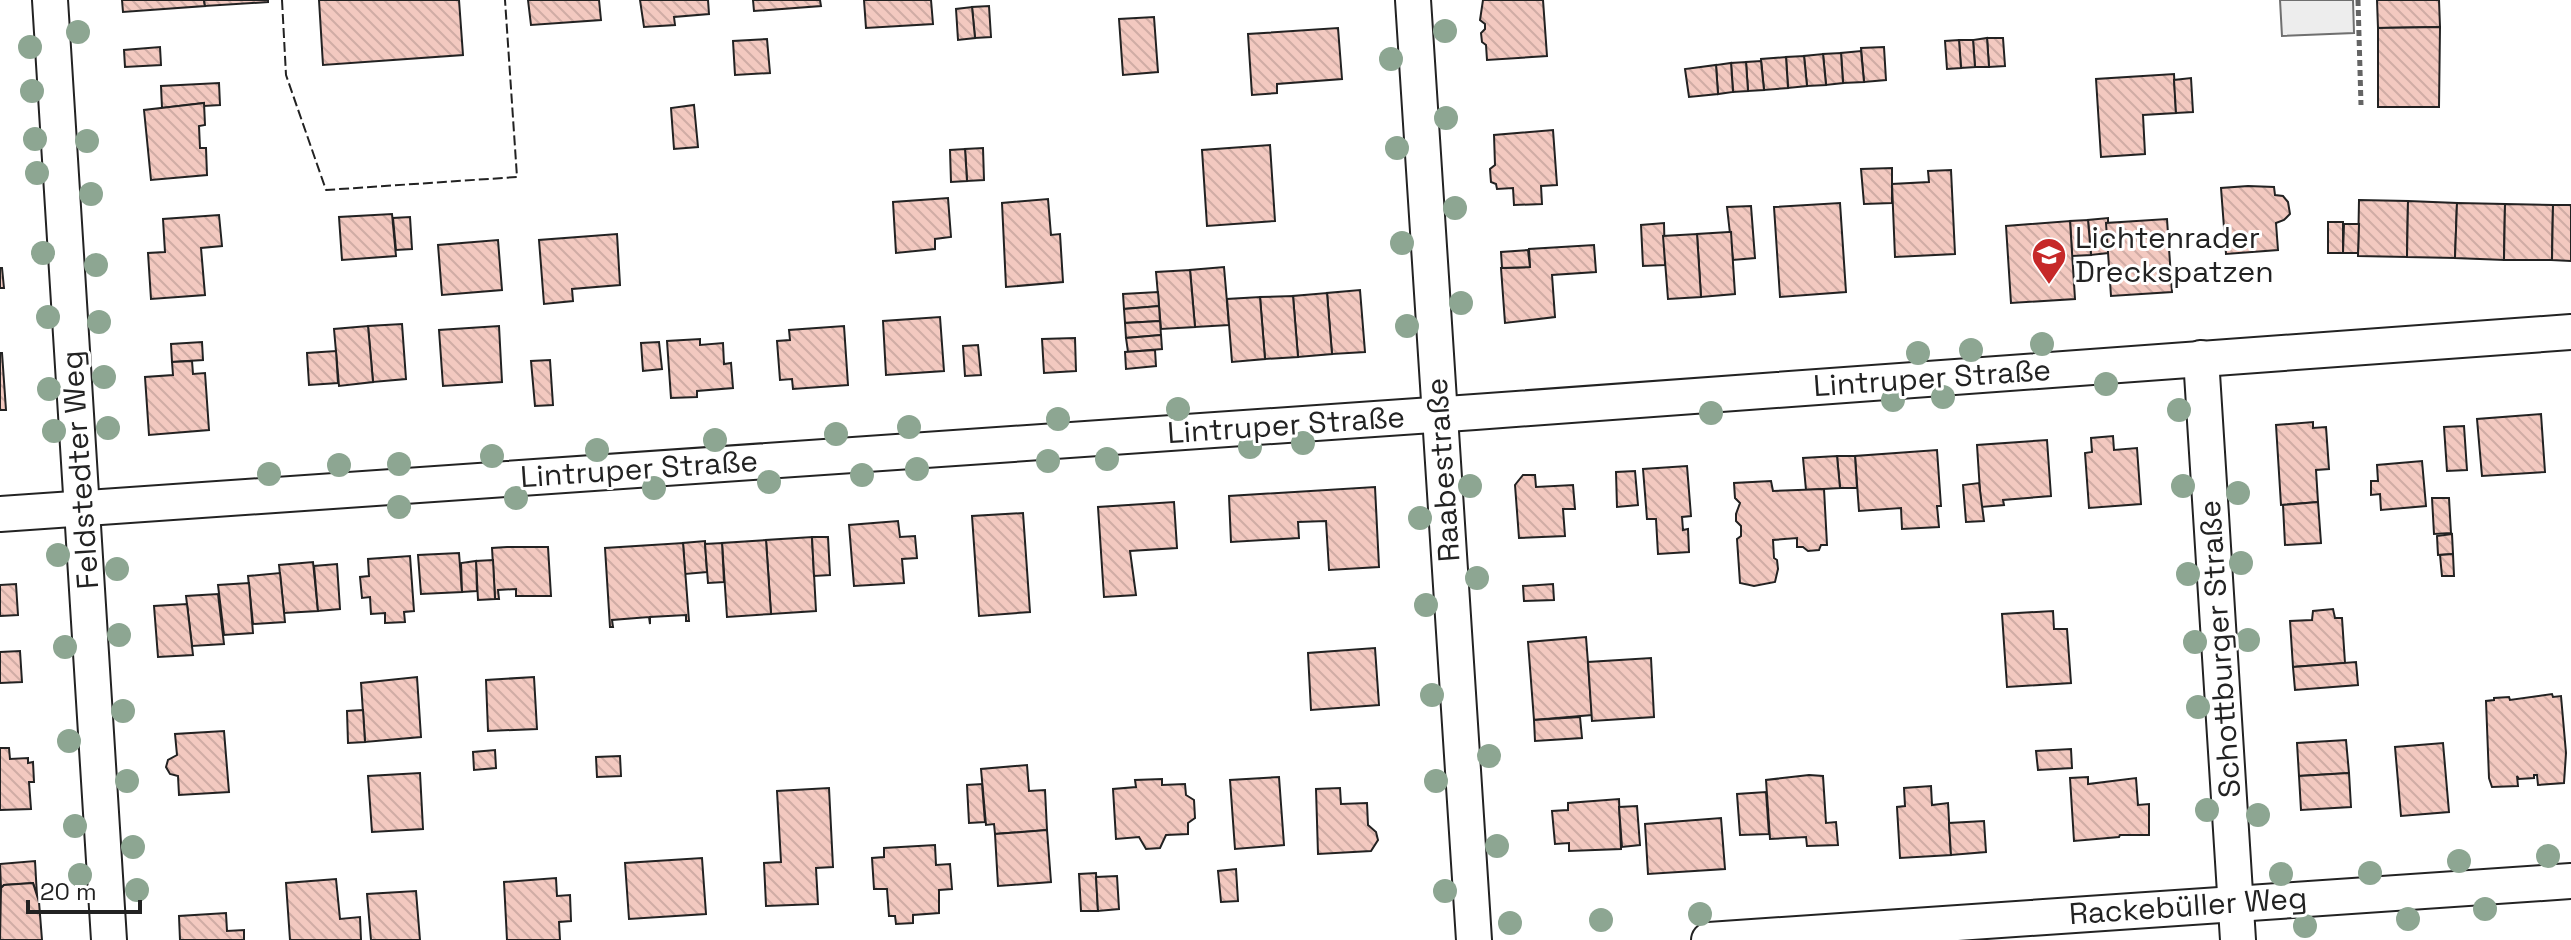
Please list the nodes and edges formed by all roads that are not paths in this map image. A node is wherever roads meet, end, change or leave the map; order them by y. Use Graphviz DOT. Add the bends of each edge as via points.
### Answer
graph roads {
  1 [pos="50,0"];
  2 [pos="1413,0"];
  3 [pos="2571,332"];
  4 [pos="2201,358"];
  5 [pos="1440,414"];
  6 [pos="82,509"];
  7 [pos="0,514"];
  8 [pos="2571,881"];
  9 [pos="2236,903"];
  10 [pos="109,940"];
  11 [pos="1474,940"];
  12 [pos="1709,940"];
  13 [pos="2238,940"];
  1 -- 6 [label="street, Feldstedter Weg"];
  2 -- 5 [label="street, Raabestraße"];
  3 -- 4 [label="street, Lintruper Straße"];
  4 -- 5 [label="street, Lintruper Straße"];
  4 -- 9 [label="street, Schottburger Straße"];
  5 -- 6 [label="street, Lintruper Straße"];
  5 -- 11 [label="street, Raabestraße"];
  6 -- 7 [label="street, Lintruper Straße"];
  6 -- 10 [label="street, Feldstedter Weg"];
  8 -- 9 [label="street, Rackebüller Weg"];
  9 -- 12 [label="street, Rackebüller Weg"];
  9 -- 13 [label="street, Schottburger Straße"];
}
